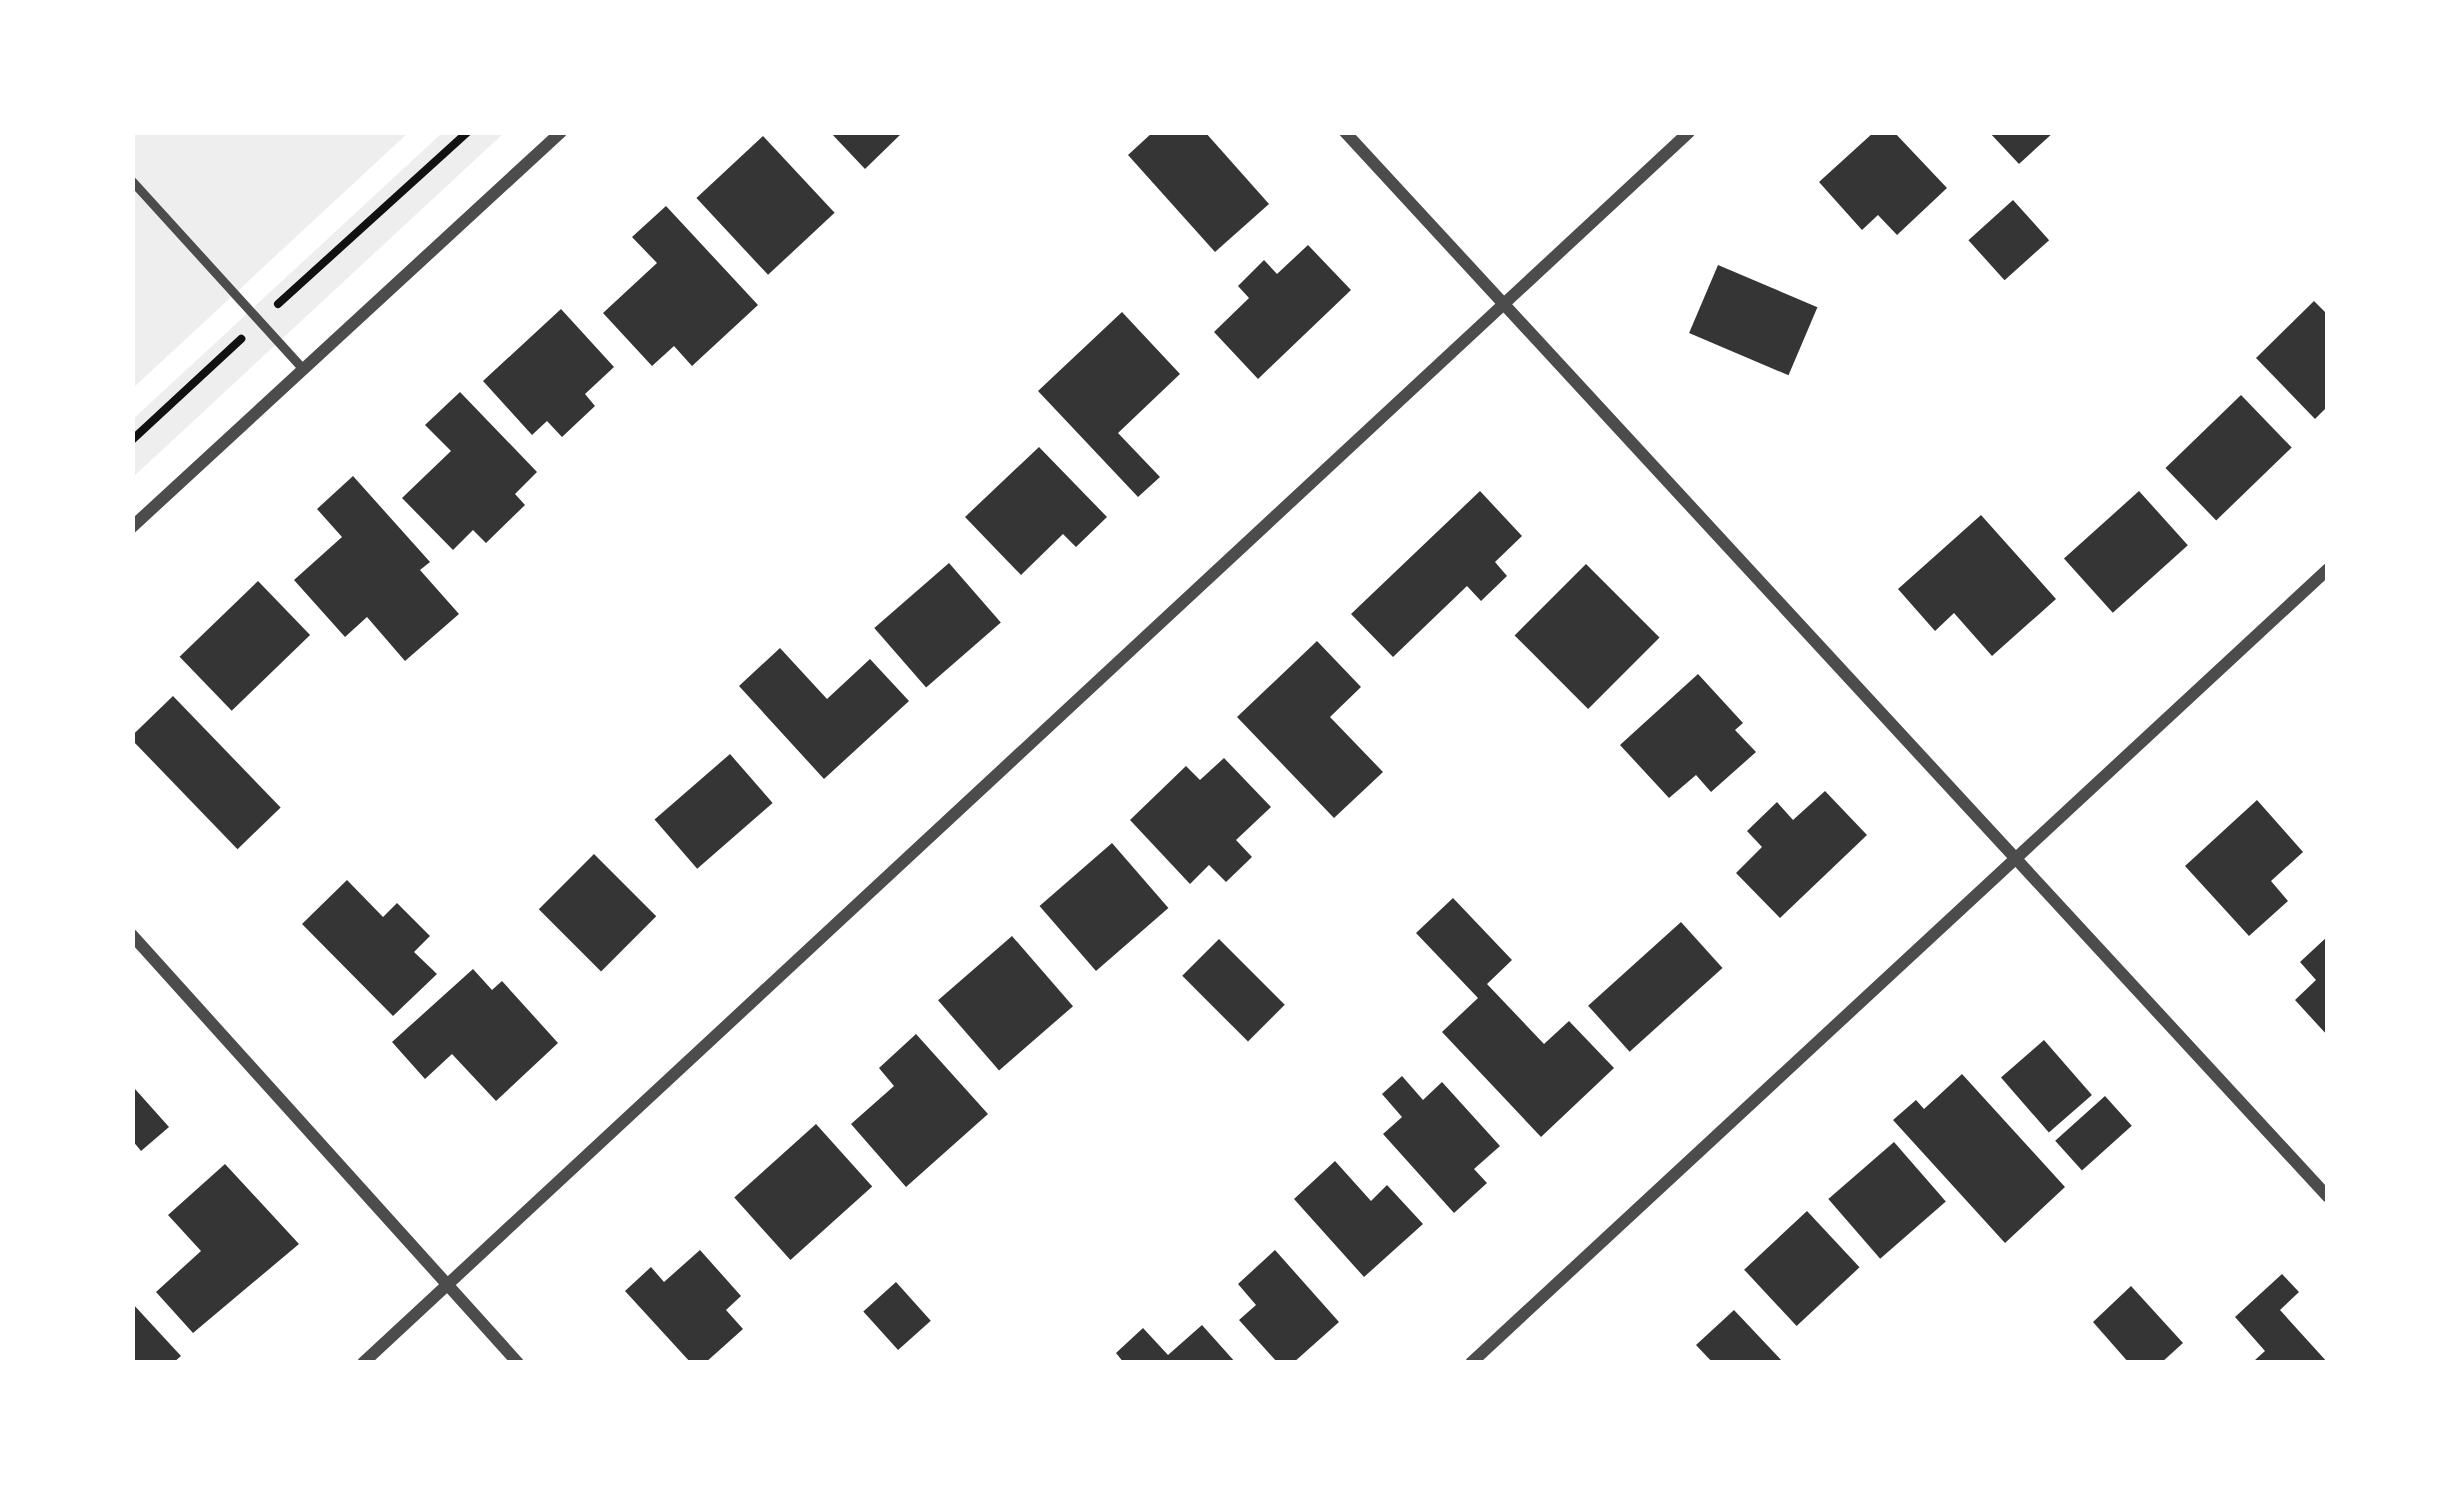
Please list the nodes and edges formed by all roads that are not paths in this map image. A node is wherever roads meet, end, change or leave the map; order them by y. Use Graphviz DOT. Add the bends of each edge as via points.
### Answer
graph roads {
  1 [pos="561,132"];
  2 [pos="1345,132"];
  3 [pos="1689,132"];
  4 [pos="132,181"];
  5 [pos="1503,303"];
  6 [pos="303,369"];
  7 [pos="132,527"];
  8 [pos="2328,569"];
  9 [pos="2018,858"];
  10 [pos="132,935"];
  11 [pos="2328,1197"];
  12 [pos="446,1286"];
  13 [pos="363,1363"];
  14 [pos="518,1363"];
  15 [pos="1471,1363"];
  1 -- 6 [label="street"];
  2 -- 5 [label="street"];
  3 -- 5 [label="street"];
  4 -- 6 [label="lane"];
  5 -- 9 [label="street"];
  5 -- 12 [label="street"];
  6 -- 7 [label="street"];
  8 -- 9 [label="street"];
  9 -- 11 [label="street"];
  9 -- 15 [label="street"];
  10 -- 12 [label="street"];
  12 -- 13 [label="street"];
  12 -- 14 [label="street"];
}
